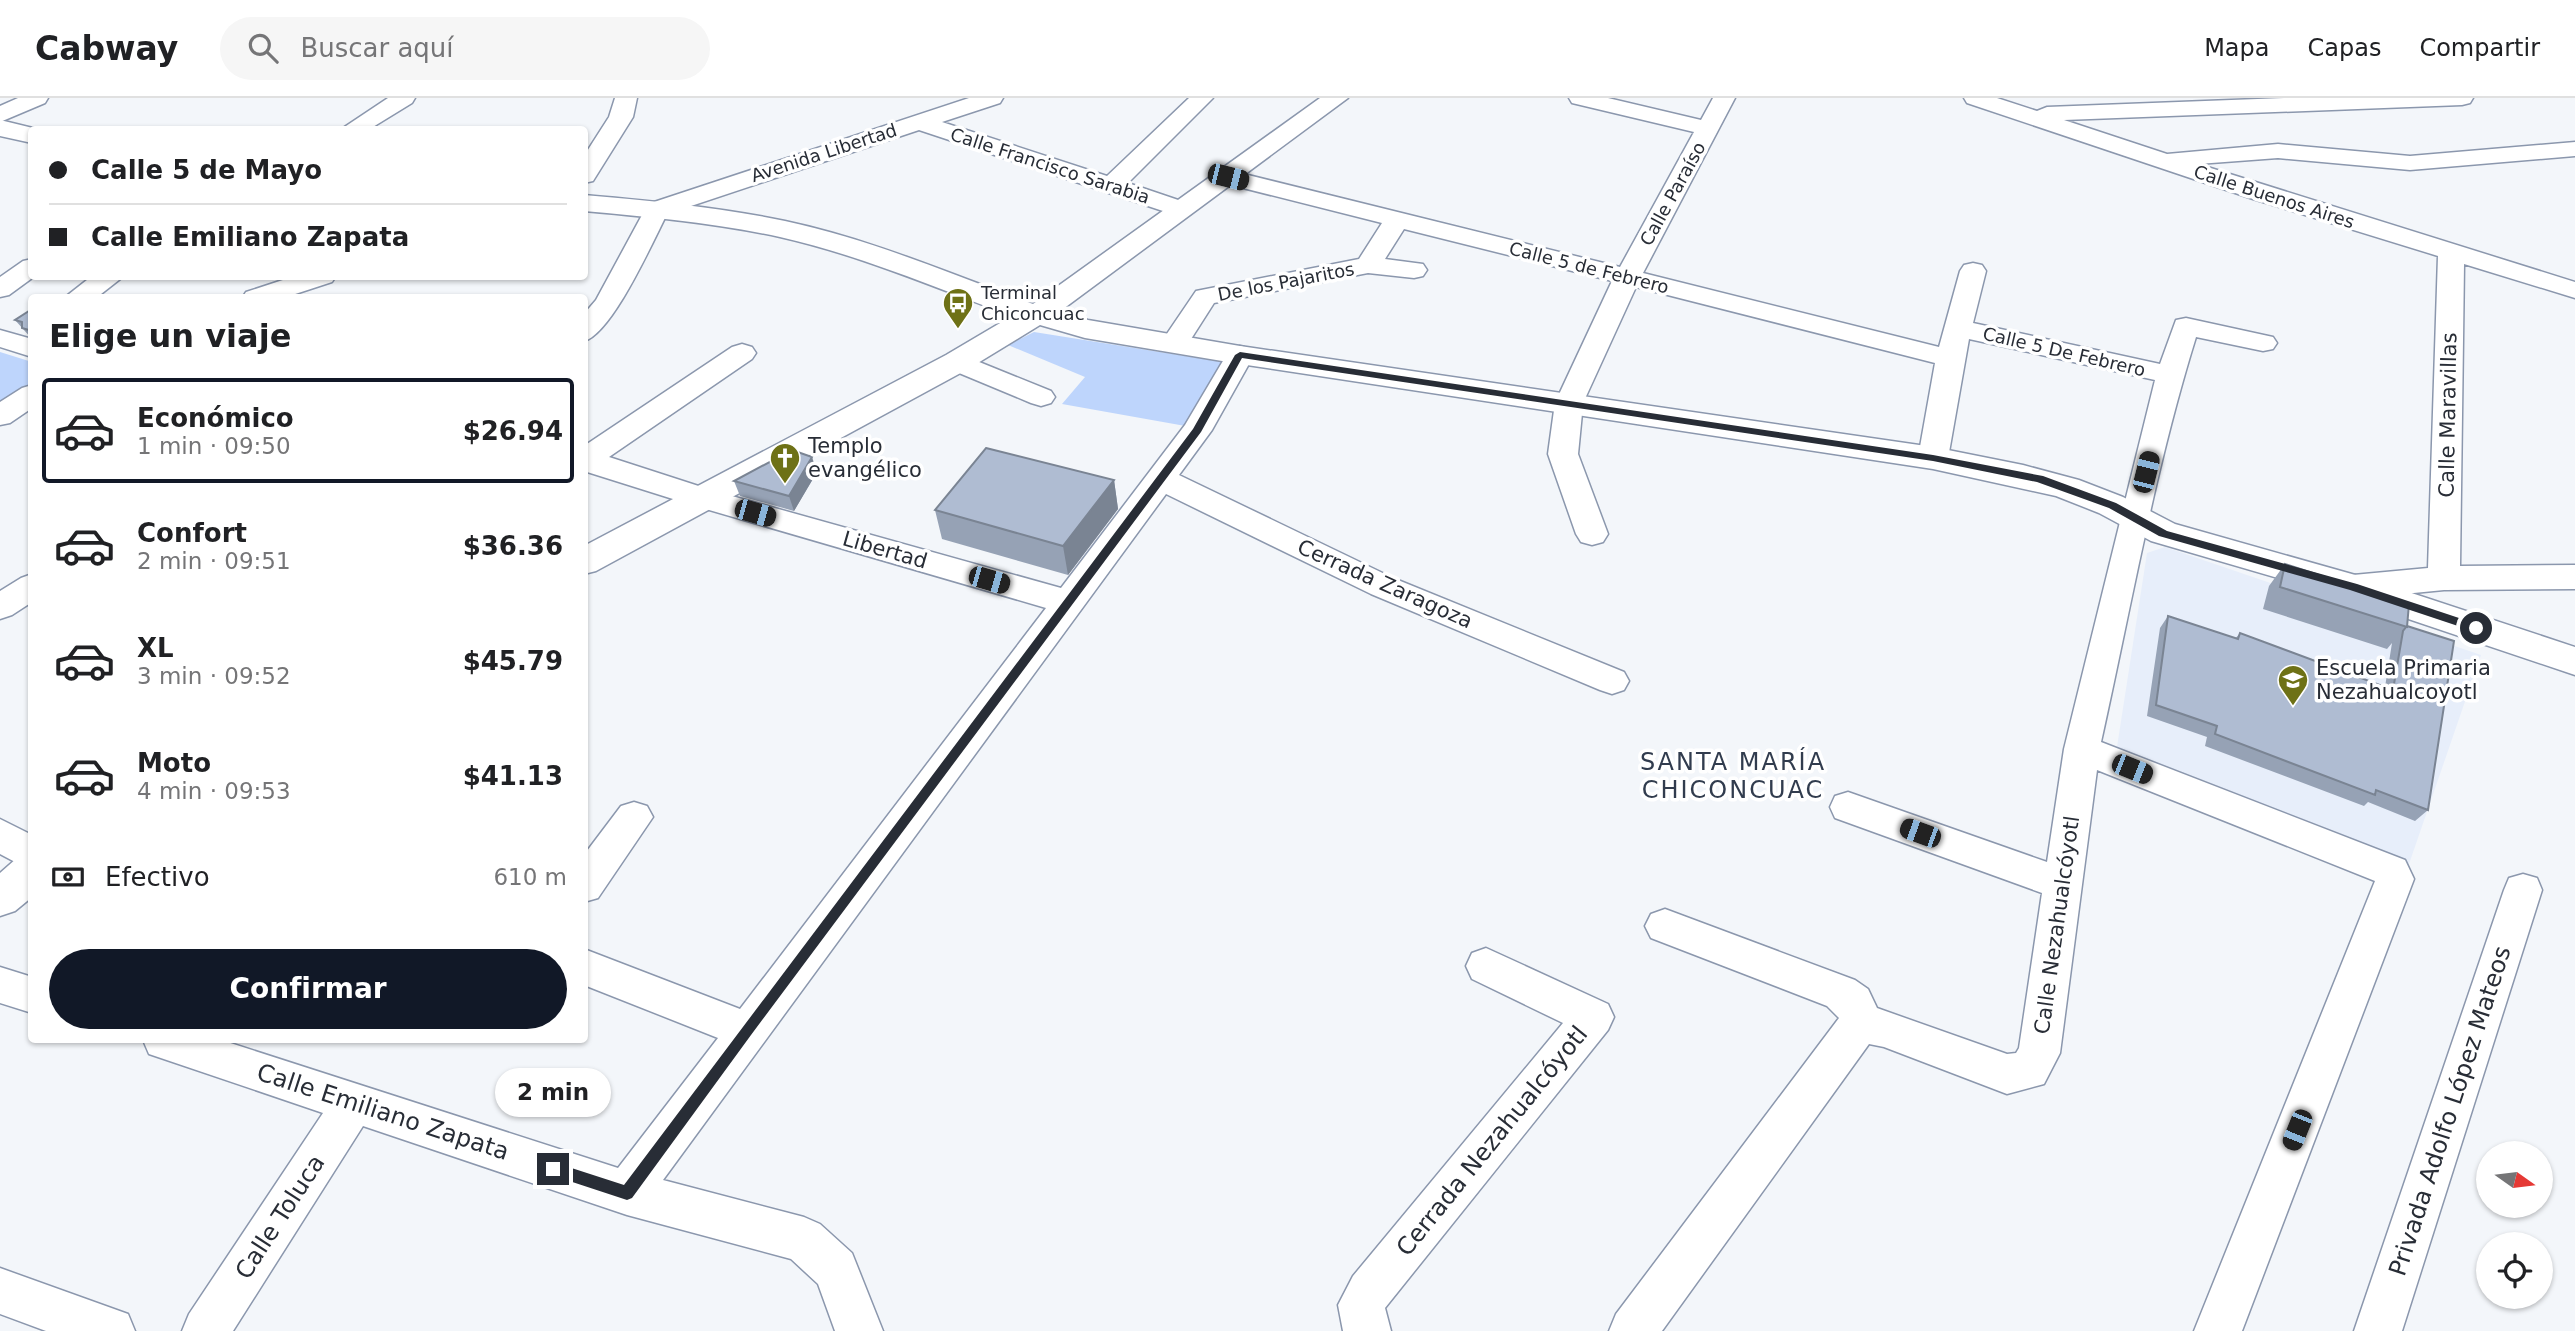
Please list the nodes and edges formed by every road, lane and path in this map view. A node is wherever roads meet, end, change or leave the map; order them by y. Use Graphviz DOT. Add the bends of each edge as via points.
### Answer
graph roads {
  1 [pos="37,98"];
  2 [pos="404,98"];
  3 [pos="626,98"];
  4 [pos="992,98"];
  5 [pos="1202,98"];
  6 [pos="1336,98"];
  7 [pos="1580,98"];
  8 [pos="1724,98"];
  9 [pos="1975,98"];
  10 [pos="2462,98"];
  11 [pos="0,115"];
  12 [pos="2026,115"];
  13 [pos="919,122"];
  14 [pos="358,126"];
  15 [pos="0,128"];
  16 [pos="1709,129"];
  17 [pos="28,134"];
  18 [pos="2575,149"];
  19 [pos="2162,161"];
  20 [pos="588,170"];
  21 [pos="1228,177"];
  22 [pos="1111,186"];
  23 [pos="588,203"];
  24 [pos="657,209"];
  25 [pos="1181,209"];
  26 [pos="1397,219"];
  27 [pos="2451,252"];
  28 [pos="0,261"];
  29 [pos="1368,265"];
  30 [pos="28,266"];
  31 [pos="28,269"];
  32 [pos="1414,270"];
  33 [pos="1973,271"];
  34 [pos="1627,278"];
  35 [pos="105,280"];
  36 [pos="311,280"];
  37 [pos="0,289"];
  38 [pos="2575,290"];
  39 [pos="83,294"];
  40 [pos="267,294"];
  41 [pos="1036,315"];
  42 [pos="588,328"];
  43 [pos="1958,328"];
  44 [pos="28,330"];
  45 [pos="13,343"];
  46 [pos="2263,343"];
  47 [pos="1174,344"];
  48 [pos="742,353"];
  49 [pos="1240,355"];
  50 [pos="1950,358"];
  51 [pos="957,362"];
  52 [pos="2170,376"];
  53 [pos="28,397"];
  54 [pos="1041,397"];
  55 [pos="1569,403"];
  56 [pos="0,416"];
  57 [pos="588,457"];
  58 [pos="1933,458"];
  59 [pos="588,461"];
  60 [pos="1161,479"];
  61 [pos="703,498"];
  62 [pos="2134,520"];
  63 [pos="1591,534"];
  64 [pos="588,560"];
  65 [pos="2575,577"];
  66 [pos="2444,578"];
  67 [pos="2353,587"];
  68 [pos="28,589"];
  69 [pos="1067,602"];
  70 [pos="0,607"];
  71 [pos="2575,661"];
  72 [pos="1612,681"];
  73 [pos="2082,749"];
  74 [pos="1848,807"];
  75 [pos="634,817"];
  76 [pos="0,835"];
  77 [pos="28,852"];
  78 [pos="28,874"];
  79 [pos="588,880"];
  80 [pos="2063,884"];
  81 [pos="2522,890"];
  82 [pos="0,898"];
  83 [pos="1665,926"];
  84 [pos="1486,966"];
  85 [pos="588,969"];
  86 [pos="0,985"];
  87 [pos="28,994"];
  88 [pos="1862,1024"];
  89 [pos="746,1030"];
  90 [pos="173,1043"];
  91 [pos="354,1103"];
  92 [pos="627,1193"];
  93 [pos="0,1291"];
  94 [pos="861,1329"];
  95 [pos="111,1331"];
  96 [pos="206,1331"];
  97 [pos="1367,1331"];
  98 [pos="1633,1331"];
  99 [pos="2218,1331"];
  100 [pos="2378,1331"];
  1 -- 11 [label="street"];
  2 -- 14 [label="street"];
  3 -- 20 [label="street" via="621,117"];
  4 -- 13 [label="street, Avenida Libertad"];
  5 -- 22 [label="street"];
  6 -- 21 [label="main road"];
  7 -- 16 [label="street"];
  8 -- 16 [label="street, Calle Paraíso"];
  9 -- 12 [label="street, Calle Buenos Aires"];
  10 -- 12 [label="street"];
  12 -- 19 [label="street, Calle Buenos Aires"];
  13 -- 22 [label="street, Calle Francisco Sarabia"];
  13 -- 24 [label="street, Avenida Libertad"];
  15 -- 17 [label="main road"];
  16 -- 34 [label="street, Calle Paraíso"];
  18 -- 19 [label="street" via="2410,163 2278,151"];
  19 -- 27 [label="street, Calle Buenos Aires"];
  21 -- 25 [label="main road"];
  21 -- 26 [label="street, Calle 5 de Febrero"];
  22 -- 25 [label="street, Calle Francisco Sarabia"];
  23 -- 24 [label="main road"];
  24 -- 41 [label="main road" via="799,234 879,257"];
  24 -- 42 [label="street" via="608,302"];
  25 -- 41 [label="main road"];
  26 -- 29 [label="street, De los Pajaritos"];
  26 -- 34 [label="street, Calle 5 de Febrero"];
  27 -- 38 [label="street, Calle Buenos Aires"];
  27 -- 66 [label="street, Calle Maravillas"];
  28 -- 30 [label="street"];
  29 -- 32 [label="street"];
  29 -- 47 [label="street, De los Pajaritos" via="1205,297"];
  31 -- 37 [label="street"];
  33 -- 43 [label="street"];
  34 -- 50 [label="street, Calle 5 de Febrero"];
  34 -- 55 [label="street, Calle Paraíso"];
  35 -- 39 [label="street"];
  36 -- 40 [label="street"];
  41 -- 47 [label="main road" via="1085,329"];
  41 -- 51 [label="main road"];
  43 -- 50 [label="street"];
  43 -- 52 [label="street, Calle 5 De Febrero"];
  44 -- 45 [label="street"];
  46 -- 52 [label="street, Calle Nezahualcóyotl" via="2186,326"];
  47 -- 49 [label="main road"];
  48 -- 57 [label="street"];
  49 -- 55 [label="main road"];
  49 -- 60 [label="street" via="1197,430"];
  50 -- 58 [label="street"];
  51 -- 54 [label="street"];
  51 -- 61 [label="main road"];
  52 -- 62 [label="street, Calle Nezahualcóyotl"];
  53 -- 56 [label="street"];
  55 -- 58 [label="main road"];
  55 -- 63 [label="street, Calle Paraíso" via="1565,467"];
  58 -- 62 [label="main road" via="2039,479 2113,506"];
  59 -- 61 [label="street, Libertad"];
  60 -- 69 [label="street"];
  60 -- 72 [label="street, Cerrada Zaragoza" via="1382,586"];
  61 -- 64 [label="main road"];
  61 -- 69 [label="street, Libertad"];
  62 -- 67 [label="main road" via="2163,533"];
  62 -- 73 [label="street, Calle Nezahualcóyotl"];
  65 -- 66 [label="street"];
  66 -- 67 [label="street"];
  67 -- 71 [label="main road"];
  68 -- 70 [label="street"];
  69 -- 89 [label="street"];
  73 -- 80 [label="street, Calle Nezahualcóyotl"];
  73 -- 99 [label="street" via="2384,868 2395,879"];
  74 -- 80 [label="street"];
  75 -- 79 [label="street"];
  76 -- 77 [label="street"];
  78 -- 82 [label="main road"];
  80 -- 88 [label="street, Calle Nezahualcóyotl" via="2039,1053 2029,1070 2007,1074"];
  81 -- 100 [label="street, Privada Adolfo López Mateos"];
  83 -- 88 [label="street" via="1841,993 1854,1002"];
  84 -- 97 [label="street, Cerrada Nezahualcóyotl" via="1593,1017 1369,1292 1361,1305"];
  85 -- 89 [label="street"];
  86 -- 87 [label="street"];
  88 -- 98 [label="street" via="1849,1035"];
  89 -- 92 [label="street"];
  90 -- 91 [label="street, Calle Emiliano Zapata"];
  91 -- 92 [label="street, Calle Emiliano Zapata"];
  91 -- 96 [label="street, Calle Toluca"];
  92 -- 94 [label="street, Calle Emiliano Zapata" via="804,1240 836,1269"];
  93 -- 95 [label="street"];
}
